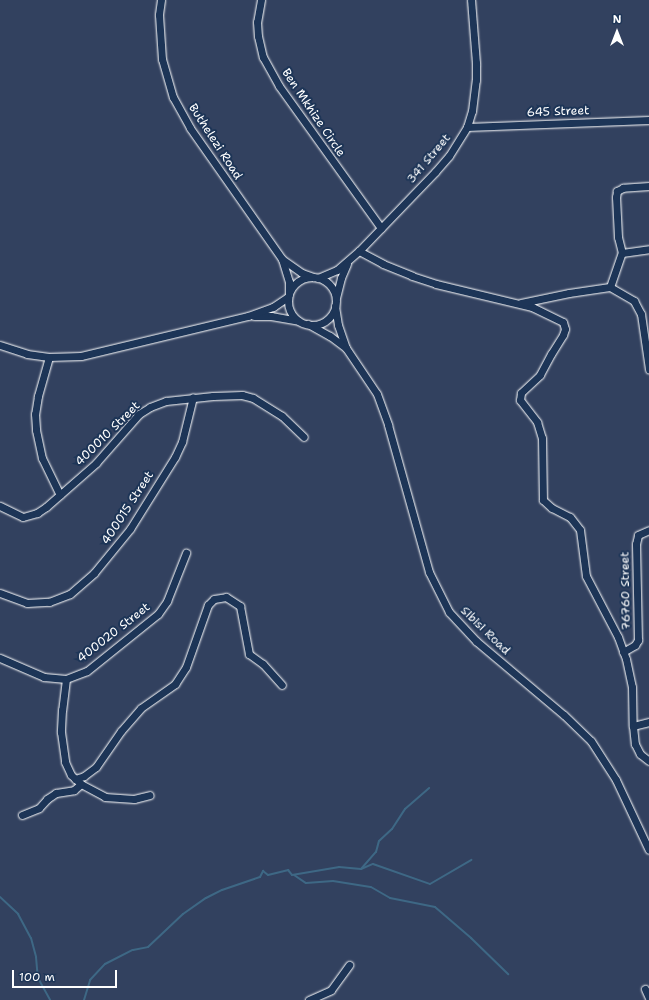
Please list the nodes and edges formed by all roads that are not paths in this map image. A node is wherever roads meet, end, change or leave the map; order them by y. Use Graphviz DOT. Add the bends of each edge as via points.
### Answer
graph roads {
  1 [pos="161,0"];
  2 [pos="261,0"];
  3 [pos="471,0"];
  4 [pos="649,120"];
  5 [pos="467,126"];
  6 [pos="649,186"];
  7 [pos="381,228"];
  8 [pos="649,249"];
  9 [pos="359,251"];
  10 [pos="622,253"];
  11 [pos="282,259"];
  12 [pos="349,260"];
  13 [pos="316,277"];
  14 [pos="610,287"];
  15 [pos="289,295"];
  16 [pos="335,303"];
  17 [pos="518,303"];
  18 [pos="248,316"];
  19 [pos="305,323"];
  20 [pos="0,344"];
  21 [pos="346,348"];
  22 [pos="49,357"];
  23 [pos="649,369"];
  24 [pos="193,397"];
  25 [pos="304,437"];
  26 [pos="60,495"];
  27 [pos="0,506"];
  28 [pos="649,530"];
  29 [pos="186,553"];
  30 [pos="0,593"];
  31 [pos="623,652"];
  32 [pos="0,658"];
  33 [pos="66,680"];
  34 [pos="282,685"];
  35 [pos="649,722"];
  36 [pos="633,726"];
  37 [pos="649,761"];
  38 [pos="78,781"];
  39 [pos="150,795"];
  40 [pos="22,815"];
  41 [pos="649,850"];
  42 [pos="349,965"];
  43 [pos="645,989"];
  44 [pos="649,998"];
  45 [pos="309,1000"];
  1 -- 11 [label="street, Buthelezi Road" via="159,23 162,59 173,97 190,128"];
  2 -- 7 [label="street, Ben Mkhize Circle" via="257,22 258,36 266,63 278,86"];
  3 -- 5 [label="street, 341 Street" via="476,80 472,111"];
  4 -- 5 [label="street, 645 Street"];
  5 -- 7 [label="street, 341 Street" via="449,156"];
  6 -- 10 [label="street" via="623,188 616,194 617,228"];
  7 -- 9 [label="street, 341 Street"];
  8 -- 10 [label="street"];
  9 -- 12 [label="street, 341 Street"];
  9 -- 17 [label="street" via="383,264 430,282"];
  10 -- 14 [label="street"];
  11 -- 13 [label="street, Buthelezi Road" via="302,273"];
  11 -- 15 [label="street, Buthelezi Road"];
  12 -- 13 [label="street, 341 Street" via="337,270"];
  12 -- 16 [label="street, 341 Street" via="341,278"];
  13 -- 15 [label="street" via="298,281"];
  13 -- 16 [label="street, Buthelezi Road" via="331,286"];
  14 -- 17 [label="street"];
  14 -- 23 [label="street" via="634,301 640,310"];
  15 -- 18 [label="street" via="273,307"];
  15 -- 19 [label="street, Buthelezi Road" via="291,312"];
  16 -- 19 [label="street" via="328,318 322,322"];
  16 -- 21 [label="street, Sibisi Road" via="338,325"];
  17 -- 31 [label="street" via="545,312 564,325 564,335 540,375 521,393 520,400 537,422 542,438 543,500 570,517 577,525 582,540 586,576"];
  18 -- 19 [label="street" via="270,316"];
  18 -- 22 [label="street" via="97,353"];
  19 -- 21 [label="street, Sibisi Road"];
  20 -- 22 [label="street" via="27,354"];
  21 -- 41 [label="street, Sibisi Road" via="367,376 382,405 429,572 440,597 462,628 591,741 616,780"];
  22 -- 26 [label="street" via="38,396 36,430 42,458"];
  24 -- 25 [label="street, 400010 Street" via="242,395 252,398 282,416"];
  24 -- 26 [label="street, 400010 Street" via="159,403 139,414 96,463"];
  24 -- 30 [label="street, 400015 Street" via="182,442 175,457 130,529 94,573 70,594 49,602 27,603"];
  26 -- 27 [label="street, 400010 Street" via="30,516 23,517"];
  28 -- 31 [label="street, 76760 Street" via="638,535 636,544 638,640"];
  29 -- 33 [label="street, 400020 Street" via="167,601 158,614 87,671"];
  31 -- 36 [label="street" via="632,687"];
  32 -- 33 [label="street" via="44,677"];
  33 -- 38 [label="street" via="61,720 62,743 68,770"];
  34 -- 38 [label="street" via="250,654 238,603 226,597 214,599 208,605 186,667 175,684 142,708 121,731 96,767"];
  35 -- 36 [label="street"];
  36 -- 37 [label="street" via="635,744 640,754"];
  38 -- 39 [label="street" via="105,797 134,799"];
  38 -- 40 [label="street" via="74,790 56,793 46,799 40,808"];
  42 -- 45 [label="street" via="331,990"];
  43 -- 44 [label="street"];
}
